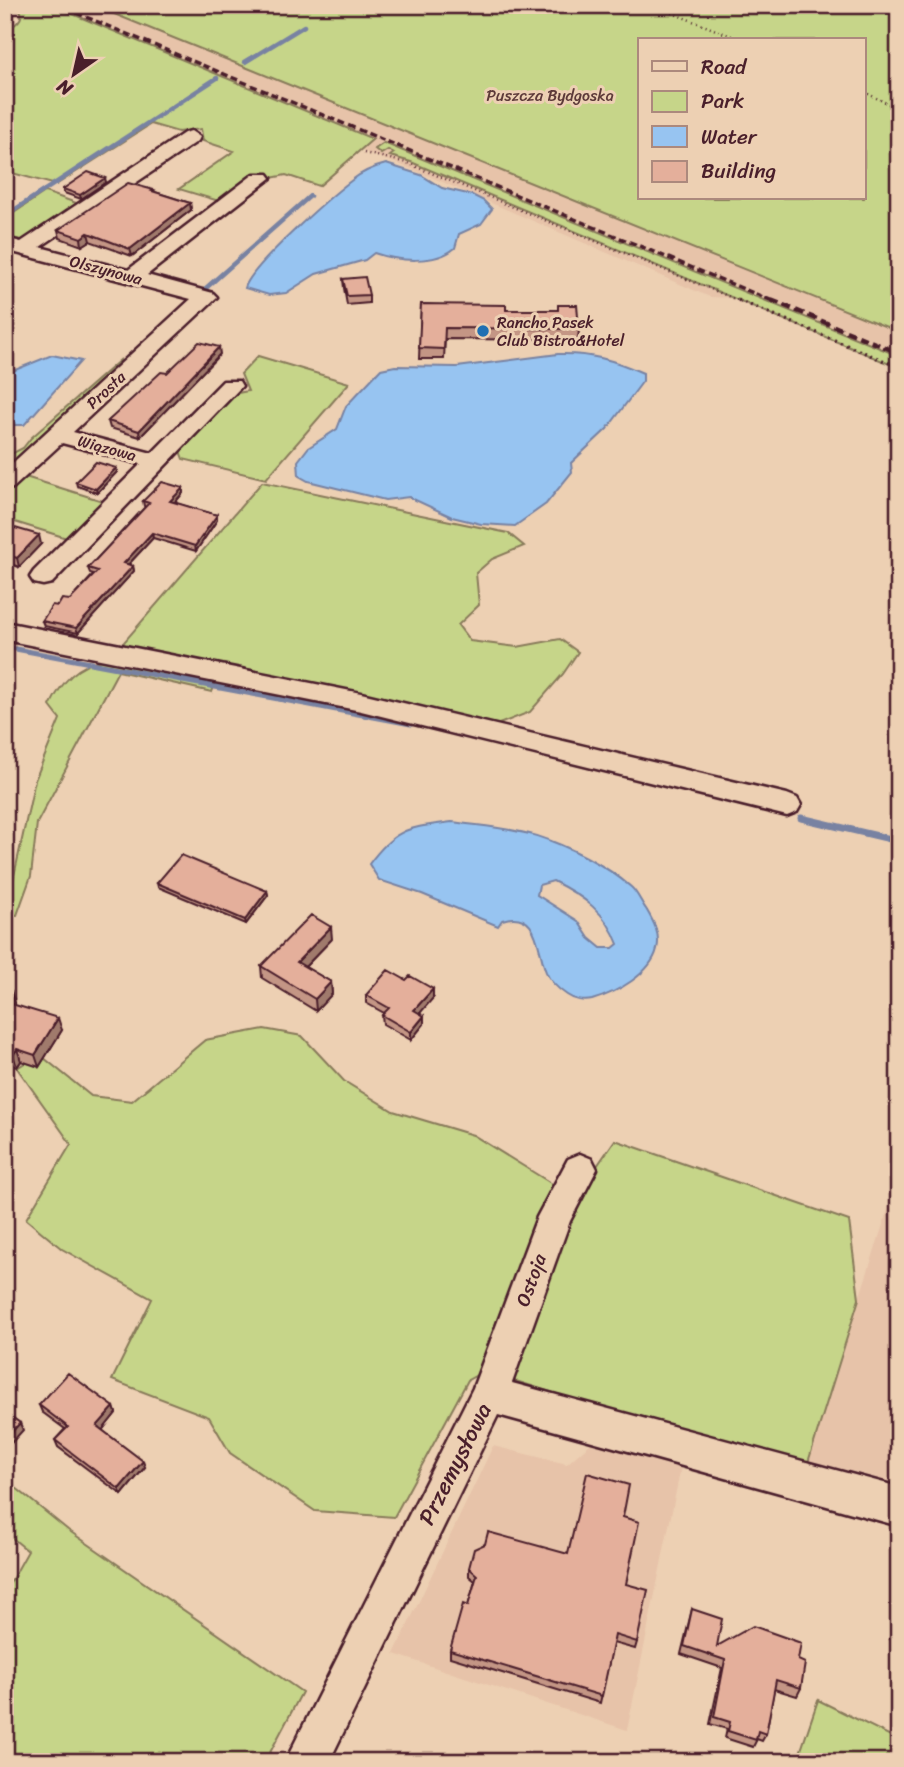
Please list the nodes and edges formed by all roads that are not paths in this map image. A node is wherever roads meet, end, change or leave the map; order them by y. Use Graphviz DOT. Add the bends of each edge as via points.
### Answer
graph roads {
  1 [pos="191,137"];
  2 [pos="261,178"];
  3 [pos="15,246"];
  4 [pos="132,277"];
  5 [pos="206,297"];
  6 [pos="231,386"];
  7 [pos="57,435"];
  8 [pos="157,461"];
  9 [pos="5,483"];
  10 [pos="43,577"];
  11 [pos="5,631"];
  12 [pos="787,805"];
  13 [pos="580,1169"];
  14 [pos="489,1395"];
  15 [pos="899,1507"];
  16 [pos="306,1762"];
  1 -- 3 [label="street"];
  2 -- 4 [label="street"];
  3 -- 4 [label="street, Olszynowa"];
  4 -- 5 [label="street, Olszynowa"];
  5 -- 7 [label="street, Prosta"];
  6 -- 8 [label="street"];
  7 -- 8 [label="street, Wiązowa"];
  7 -- 9 [label="street, Prosta"];
  8 -- 10 [label="street"];
  11 -- 12 [label="street" via="360,702"];
  13 -- 14 [label="street, Ostoja" via="554,1217"];
  14 -- 15 [label="street, Przemysłowa"];
  14 -- 16 [label="street, Przemysłowa"];
}
